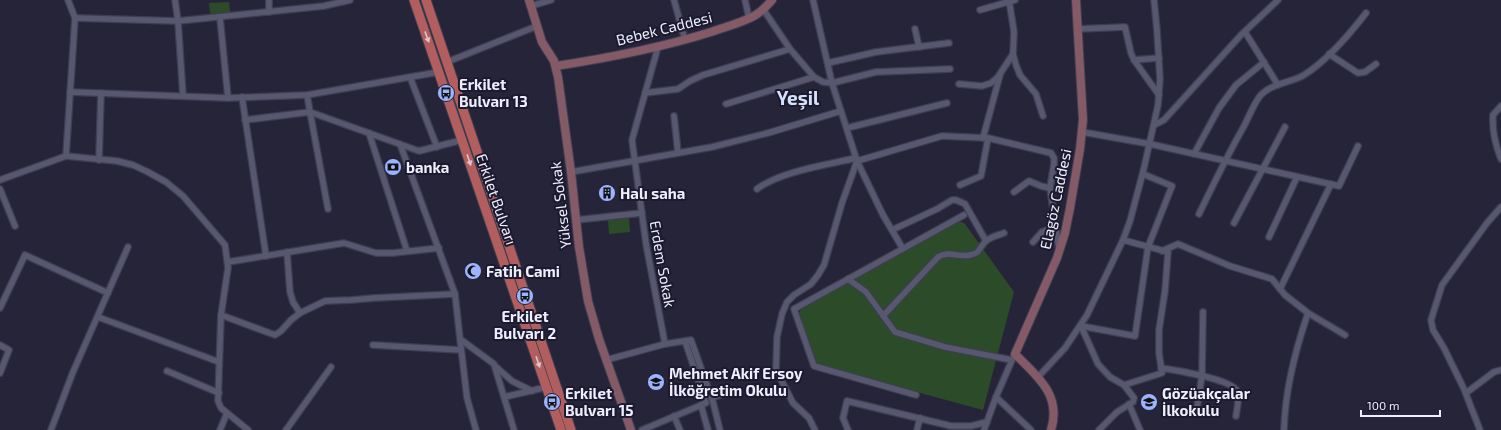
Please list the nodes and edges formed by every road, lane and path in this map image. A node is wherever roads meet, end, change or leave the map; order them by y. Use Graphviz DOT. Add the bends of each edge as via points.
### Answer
graph roads {
  1 [pos="68,0"];
  2 [pos="175,0"];
  3 [pos="269,0"];
  4 [pos="350,0"];
  5 [pos="414,0"];
  6 [pos="426,0"];
  7 [pos="551,0"];
  8 [pos="674,0"];
  9 [pos="745,0"];
  10 [pos="772,0"];
  11 [pos="813,0"];
  12 [pos="1076,0"];
  13 [pos="1154,0"];
  14 [pos="1278,0"];
  15 [pos="1011,1"];
  16 [pos="530,3"];
  17 [pos="763,9"];
  18 [pos="980,10"];
  19 [pos="269,12"];
  20 [pos="1366,13"];
  21 [pos="75,18"];
  22 [pos="220,18"];
  23 [pos="750,18"];
  24 [pos="178,21"];
  25 [pos="537,26"];
  26 [pos="915,29"];
  27 [pos="1078,29"];
  28 [pos="1245,32"];
  29 [pos="685,40"];
  30 [pos="949,44"];
  31 [pos="658,47"];
  32 [pos="919,47"];
  33 [pos="790,49"];
  34 [pos="1013,54"];
  35 [pos="1329,54"];
  36 [pos="1158,58"];
  37 [pos="1134,60"];
  38 [pos="446,62"];
  39 [pos="1264,62"];
  40 [pos="828,63"];
  41 [pos="1376,64"];
  42 [pos="556,66"];
  43 [pos="950,69"];
  44 [pos="439,72"];
  45 [pos="1000,73"];
  46 [pos="410,77"];
  47 [pos="814,77"];
  48 [pos="832,83"];
  49 [pos="959,84"];
  50 [pos="1278,85"];
  51 [pos="70,92"];
  52 [pos="101,93"];
  53 [pos="644,93"];
  54 [pos="307,95"];
  55 [pos="1159,95"];
  56 [pos="184,96"];
  57 [pos="228,98"];
  58 [pos="242,98"];
  59 [pos="947,103"];
  60 [pos="726,104"];
  61 [pos="1501,106"];
  62 [pos="841,111"];
  63 [pos="310,112"];
  64 [pos="674,116"];
  65 [pos="1043,116"];
  66 [pos="246,120"];
  67 [pos="1154,125"];
  68 [pos="1285,126"];
  69 [pos="847,128"];
  70 [pos="1082,132"];
  71 [pos="369,133"];
  72 [pos="986,138"];
  73 [pos="462,140"];
  74 [pos="400,144"];
  75 [pos="1150,144"];
  76 [pos="1358,146"];
  77 [pos="437,147"];
  78 [pos="678,153"];
  79 [pos="1194,154"];
  80 [pos="66,156"];
  81 [pos="856,159"];
  82 [pos="1501,159"];
  83 [pos="99,160"];
  84 [pos="635,161"];
  85 [pos="1225,161"];
  86 [pos="1262,169"];
  87 [pos="572,172"];
  88 [pos="1142,174"];
  89 [pos="1297,177"];
  90 [pos="0,180"];
  91 [pos="1331,184"];
  92 [pos="960,185"];
  93 [pos="1050,188"];
  94 [pos="0,189"];
  95 [pos="758,189"];
  96 [pos="1014,192"];
  97 [pos="1501,207"];
  98 [pos="328,209"];
  99 [pos="642,213"];
  100 [pos="1199,214"];
  101 [pos="964,215"];
  102 [pos="576,220"];
  103 [pos="1234,223"];
  104 [pos="15,226"];
  105 [pos="1055,227"];
  106 [pos="892,230"];
  107 [pos="1004,233"];
  108 [pos="1269,237"];
  109 [pos="1123,240"];
  110 [pos="986,241"];
  111 [pos="1033,242"];
  112 [pos="128,247"];
  113 [pos="1148,247"];
  114 [pos="439,248"];
  115 [pos="903,249"];
  116 [pos="1162,251"];
  117 [pos="287,252"];
  118 [pos="407,252"];
  119 [pos="1059,252"];
  120 [pos="266,256"];
  121 [pos="228,262"];
  122 [pos="848,279"];
  123 [pos="1280,289"];
  124 [pos="108,293"];
  125 [pos="455,294"];
  126 [pos="0,308"];
  127 [pos="300,312"];
  128 [pos="1203,312"];
  129 [pos="1308,313"];
  130 [pos="221,315"];
  131 [pos="883,316"];
  132 [pos="98,317"];
  133 [pos="1081,326"];
  134 [pos="1345,335"];
  135 [pos="460,339"];
  136 [pos="685,341"];
  137 [pos="665,344"];
  138 [pos="0,345"];
  139 [pos="373,345"];
  140 [pos="461,350"];
  141 [pos="1014,357"];
  142 [pos="606,360"];
  143 [pos="219,362"];
  144 [pos="494,364"];
  145 [pos="331,367"];
  146 [pos="1161,368"];
  147 [pos="1501,370"];
  148 [pos="167,371"];
  149 [pos="0,373"];
  150 [pos="1202,375"];
  151 [pos="1038,377"];
  152 [pos="1124,385"];
  153 [pos="547,387"];
  154 [pos="532,391"];
  155 [pos="730,391"];
  156 [pos="219,393"];
  157 [pos="1466,393"];
  158 [pos="916,395"];
  159 [pos="504,397"];
  160 [pos="996,397"];
  161 [pos="712,398"];
  162 [pos="1129,404"];
  163 [pos="701,405"];
  164 [pos="1197,408"];
  165 [pos="227,412"];
  166 [pos="674,416"];
  167 [pos="1236,416"];
  168 [pos="920,418"];
  169 [pos="987,422"];
  170 [pos="51,430"];
  171 [pos="220,430"];
  172 [pos="248,430"];
  173 [pos="286,430"];
  174 [pos="476,430"];
  175 [pos="514,430"];
  176 [pos="561,430"];
  177 [pos="571,430"];
  178 [pos="631,430"];
  179 [pos="642,430"];
  180 [pos="680,430"];
  181 [pos="708,430"];
  182 [pos="720,430"];
  183 [pos="815,430"];
  184 [pos="848,430"];
  185 [pos="917,430"];
  186 [pos="984,430"];
  187 [pos="1031,430"];
  188 [pos="1051,430"];
  189 [pos="1098,430"];
  190 [pos="1140,430"];
  191 [pos="1284,430"];
  192 [pos="1480,430"];
  1 -- 21 [label="street"];
  2 -- 24 [label="street"];
  3 -- 19 [label="street"];
  4 -- 19 [label="street" via="324,6"];
  5 -- 44 [label="main road, Erkilet Bulvarı, one-way"];
  6 -- 38 [label="main road, Erkilet Bulvarı"];
  7 -- 16 [label="street"];
  8 -- 29 [label="street"];
  9 -- 23 [label="street"];
  10 -- 17 [label="street, Bebek Caddesi"];
  11 -- 40 [label="street"];
  12 -- 27 [label="street, Elagöz Caddesi"];
  13 -- 36 [label="street"];
  14 -- 28 [label="street"];
  15 -- 18 [label="street"];
  15 -- 34 [label="street"];
  16 -- 25 [label="street, Yüksel Sokak"];
  17 -- 23 [label="street, Bebek Caddesi"];
  17 -- 33 [label="street"];
  19 -- 22 [label="street"];
  20 -- 35 [label="street" via="1348,36"];
  21 -- 24 [label="street"];
  21 -- 51 [label="street"];
  22 -- 24 [label="street"];
  22 -- 57 [label="street"];
  23 -- 29 [label="street, Bebek Caddesi"];
  24 -- 56 [label="street"];
  25 -- 38 [label="street"];
  25 -- 42 [label="street, Yüksel Sokak" via="542,42"];
  26 -- 32 [label="street"];
  27 -- 37 [label="street" via="1125,27"];
  27 -- 70 [label="street, Elagöz Caddesi"];
  28 -- 39 [label="street"];
  28 -- 67 [label="street" via="1164,120"];
  29 -- 31 [label="street, Bebek Caddesi"];
  30 -- 32 [label="street"];
  31 -- 42 [label="street, Bebek Caddesi"];
  31 -- 53 [label="street, Erdem Sokak"];
  32 -- 40 [label="street" via="876,52"];
  33 -- 47 [label="street"];
  33 -- 53 [label="street" via="703,75 678,89"];
  34 -- 45 [label="street"];
  34 -- 65 [label="street" via="1020,75 1036,94"];
  35 -- 41 [label="street" via="1358,73 1365,72"];
  35 -- 50 [label="street" via="1303,76"];
  36 -- 37 [label="street"];
  36 -- 55 [label="street"];
  37 -- 55 [label="street"];
  38 -- 177 [label="main road, Erkilet Bulvarı"];
  39 -- 50 [label="street"];
  39 -- 79 [label="street" via="1236,85 1219,108"];
  40 -- 48 [label="street"];
  42 -- 87 [label="street, Yüksel Sokak"];
  43 -- 48 [label="street" via="876,72"];
  44 -- 46 [label="street"];
  44 -- 73 [label="main road, Erkilet Bulvarı"];
  45 -- 49 [label="street" via="994,81 985,86"];
  45 -- 72 [label="street"];
  46 -- 54 [label="street"];
  46 -- 77 [label="street"];
  47 -- 48 [label="street"];
  47 -- 60 [label="street"];
  48 -- 62 [label="street"];
  50 -- 85 [label="street" via="1261,95"];
  51 -- 52 [label="street"];
  51 -- 80 [label="street"];
  52 -- 56 [label="street"];
  52 -- 83 [label="street"];
  53 -- 84 [label="street, Erdem Sokak" via="632,140"];
  54 -- 58 [label="street"];
  54 -- 63 [label="street"];
  55 -- 67 [label="street"];
  56 -- 57 [label="street"];
  57 -- 58 [label="street"];
  58 -- 66 [label="street"];
  59 -- 69 [label="street"];
  61 -- 82 [label="street" via="1493,115 1492,129"];
  62 -- 69 [label="street"];
  62 -- 78 [label="street" via="712,147"];
  63 -- 66 [label="street"];
  63 -- 71 [label="street"];
  63 -- 98 [label="street"];
  64 -- 78 [label="street"];
  66 -- 120 [label="street"];
  67 -- 75 [label="street"];
  68 -- 86 [label="street"];
  69 -- 81 [label="street"];
  70 -- 75 [label="street"];
  70 -- 119 [label="street, Elagöz Caddesi" via="1068,220"];
  71 -- 74 [label="street"];
  71 -- 118 [label="street"];
  72 -- 81 [label="street" via="942,136"];
  72 -- 92 [label="street" via="981,176"];
  72 -- 93 [label="street" via="1051,153 1054,164"];
  73 -- 77 [label="street"];
  73 -- 153 [label="main road, Erkilet Bulvarı, one-way"];
  74 -- 77 [label="street" via="419,151"];
  74 -- 114 [label="street"];
  75 -- 79 [label="street"];
  75 -- 88 [label="street"];
  76 -- 91 [label="street" via="1339,186"];
  78 -- 84 [label="street"];
  79 -- 85 [label="street"];
  80 -- 83 [label="street"];
  80 -- 90 [label="street"];
  81 -- 95 [label="street" via="782,176"];
  81 -- 106 [label="street"];
  81 -- 183 [label="street" via="824,265 811,284 787,302 778,332 776,370 793,403 809,418"];
  83 -- 121 [label="street" via="133,165 172,186 225,245"];
  84 -- 87 [label="street"];
  84 -- 99 [label="street, Erdem Sokak"];
  85 -- 86 [label="street"];
  85 -- 100 [label="street"];
  86 -- 89 [label="street"];
  86 -- 103 [label="street"];
  87 -- 102 [label="street, Yüksel Sokak"];
  88 -- 109 [label="street"];
  88 -- 113 [label="street" via="1172,186"];
  89 -- 91 [label="street"];
  89 -- 108 [label="street"];
  91 -- 123 [label="street"];
  93 -- 96 [label="street" via="1029,181"];
  93 -- 105 [label="street"];
  94 -- 104 [label="street"];
  97 -- 157 [label="street" via="1442,285 1431,320 1432,330 1444,348"];
  99 -- 102 [label="street"];
  99 -- 137 [label="street, Erdem Sokak"];
  101 -- 115 [label="street"];
  102 -- 142 [label="street, Yüksel Sokak" via="588,301"];
  105 -- 111 [label="street" via="1042,232"];
  105 -- 119 [label="street"];
  106 -- 110 [label="street" via="956,200 965,204"];
  106 -- 115 [label="street"];
  107 -- 110 [label="street"];
  109 -- 113 [label="street"];
  109 -- 133 [label="street"];
  110 -- 131 [label="street" via="980,250 973,254 965,256 948,253 938,257"];
  112 -- 124 [label="street"];
  113 -- 116 [label="street"];
  113 -- 133 [label="street" via="1135,336"];
  114 -- 118 [label="street"];
  114 -- 125 [label="street"];
  115 -- 122 [label="street"];
  116 -- 123 [label="street" via="1178,244 1272,280"];
  116 -- 146 [label="street" via="1168,252 1159,330"];
  117 -- 118 [label="street" via="344,243 376,253"];
  117 -- 120 [label="street"];
  117 -- 127 [label="street" via="290,292"];
  119 -- 141 [label="street, Elagöz Caddesi"];
  120 -- 121 [label="street"];
  121 -- 130 [label="street"];
  122 -- 131 [label="street" via="866,292"];
  122 -- 158 [label="street" via="794,309 814,366"];
  123 -- 129 [label="street"];
  124 -- 126 [label="street" via="24,255"];
  124 -- 132 [label="street"];
  125 -- 127 [label="street" via="325,301"];
  125 -- 135 [label="street"];
  127 -- 130 [label="street" via="275,335"];
  128 -- 150 [label="street"];
  129 -- 134 [label="street"];
  129 -- 191 [label="street" via="1293,366"];
  130 -- 143 [label="street"];
  131 -- 141 [label="street" via="895,332 945,347"];
  132 -- 143 [label="street"];
  132 -- 170 [label="street"];
  133 -- 151 [label="street" via="1061,353"];
  133 -- 152 [label="street" via="1098,364 1110,377"];
  135 -- 140 [label="street"];
  135 -- 144 [label="street"];
  136 -- 137 [label="street"];
  136 -- 161 [label="street" via="691,340"];
  136 -- 163 [label="street" via="706,403"];
  137 -- 142 [label="street"];
  138 -- 149 [label="street" via="9,350"];
  139 -- 140 [label="street"];
  140 -- 174 [label="street" via="467,398"];
  141 -- 151 [label="street"];
  141 -- 160 [label="street"];
  142 -- 178 [label="street, Yüksel Sokak"];
  143 -- 156 [label="street"];
  144 -- 154 [label="street" via="512,381"];
  144 -- 159 [label="street"];
  145 -- 173 [label="street"];
  146 -- 150 [label="street"];
  146 -- 152 [label="street" via="1162,373"];
  147 -- 157 [label="street" via="1494,372"];
  148 -- 156 [label="street"];
  150 -- 164 [label="street"];
  150 -- 167 [label="street" via="1235,388 1238,396"];
  151 -- 188 [label="street" via="1046,386 1052,402 1054,418"];
  152 -- 162 [label="street" via="1134,398"];
  153 -- 154 [label="street"];
  153 -- 176 [label="main road, Erkilet Bulvarı"];
  154 -- 159 [label="street"];
  155 -- 161 [label="street"];
  156 -- 165 [label="street" via="219,404"];
  157 -- 192 [label="street"];
  159 -- 175 [label="street"];
  160 -- 169 [label="street"];
  160 -- 187 [label="street"];
  161 -- 182 [label="street"];
  162 -- 189 [label="street"];
  162 -- 190 [label="street"];
  163 -- 166 [label="street"];
  163 -- 181 [label="street"];
  165 -- 171 [label="street"];
  165 -- 172 [label="street"];
  166 -- 179 [label="street"];
  166 -- 180 [label="street"];
  168 -- 169 [label="street" via="951,426 971,426"];
  168 -- 184 [label="street" via="847,401 843,418"];
  168 -- 185 [label="street"];
  169 -- 186 [label="street"];
}
